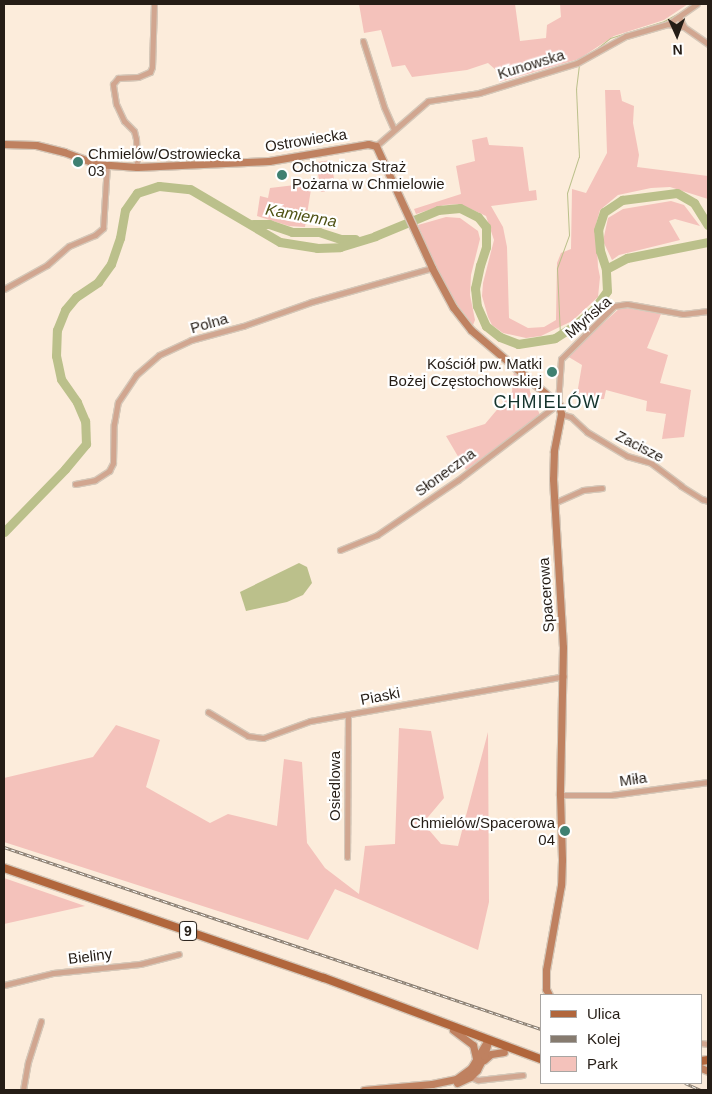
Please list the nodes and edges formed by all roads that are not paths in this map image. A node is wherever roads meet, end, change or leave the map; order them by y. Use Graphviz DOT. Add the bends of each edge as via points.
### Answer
graph roads {
  1 [pos="154,4"];
  2 [pos="697,4"];
  3 [pos="679,17"];
  4 [pos="668,24"];
  5 [pos="684,27"];
  6 [pos="363,41"];
  7 [pos="708,44"];
  8 [pos="394,128"];
  9 [pos="4,144"];
  10 [pos="376,146"];
  11 [pos="107,165"];
  12 [pos="137,167"];
  13 [pos="432,268"];
  14 [pos="4,289"];
  15 [pos="708,311"];
  16 [pos="558,403"];
  17 [pos="561,414"];
  18 [pos="75,484"];
  19 [pos="602,488"];
  20 [pos="708,501"];
  21 [pos="554,503"];
  22 [pos="340,550"];
  23 [pos="564,676"];
  24 [pos="208,712"];
  25 [pos="348,715"];
  26 [pos="708,782"];
  27 [pos="560,796"];
  28 [pos="347,857"];
  29 [pos="4,868"];
  30 [pos="179,954"];
  31 [pos="4,984"];
  32 [pos="548,994"];
  33 [pos="415,1013"];
  34 [pos="41,1021"];
  35 [pos="453,1030"];
  36 [pos="487,1043"];
  37 [pos="504,1052"];
  38 [pos="540,1059"];
  39 [pos="478,1061"];
  40 [pos="540,1065"];
  41 [pos="523,1075"];
  42 [pos="468,1076"];
  43 [pos="23,1090"];
  44 [pos="364,1090"];
  1 -- 12 [label="street" via="150,72 138,78 118,78 114,84 116,104 124,121 134,131"];
  2 -- 3 [label="street, Kunowska"];
  3 -- 4 [label="street, Kunowska"];
  3 -- 5 [label="street"];
  4 -- 5 [label="street"];
  4 -- 8 [label="street, Kunowska" via="616,41 580,62 479,93 428,101"];
  5 -- 7 [label="street"];
  6 -- 8 [label="street"];
  8 -- 10 [label="street, Kunowska"];
  9 -- 11 [label="street, Ostrowiecka" via="51,148"];
  10 -- 12 [label="street, Ostrowiecka" via="368,144 269,161"];
  10 -- 13 [label="street"];
  11 -- 12 [label="street, Ostrowiecka"];
  11 -- 14 [label="street" via="103,228 69,246"];
  13 -- 16 [label="street" via="452,307 471,330"];
  13 -- 18 [label="street, Polna" via="311,302 192,340 159,355 136,374 118,402 113,463 109,471 96,480"];
  15 -- 16 [label="street, Młyńska" via="680,314 627,304 614,306 561,359"];
  16 -- 17 [label="street, Spacerowa"];
  16 -- 22 [label="street, Słoneczna" via="458,480 377,535"];
  17 -- 20 [label="street, Zacisze" via="571,417 587,432 627,456 651,463"];
  17 -- 21 [label="street, Spacerowa" via="554,451"];
  19 -- 21 [label="street" via="583,490"];
  21 -- 23 [label="street, Spacerowa"];
  23 -- 25 [label="street, Piaski"];
  23 -- 27 [label="street, Spacerowa"];
  24 -- 25 [label="street, Piaski" via="256,738 310,721"];
  25 -- 28 [label="street, Osiedlowa"];
  26 -- 27 [label="street, Miła" via="611,795"];
  27 -- 32 [label="street, Spacerowa" via="561,885 546,970"];
  29 -- 33 [label="main road, 9" via="297,968"];
  30 -- 31 [label="street, Bieliny" via="140,964 53,973"];
  33 -- 35 [label="main road, 9"];
  33 -- 36 [label="main road, 9"];
  34 -- 43 [label="street"];
  35 -- 36 [label="main road, 9"];
  35 -- 39 [label="street" via="473,1046"];
  36 -- 37 [label="main road, 9"];
  36 -- 38 [label="main road, 9"];
  36 -- 39 [label="street"];
  37 -- 39 [label="street"];
  37 -- 40 [label="main road, 9"];
  39 -- 42 [label="street"];
  41 -- 42 [label="street" via="478,1080"];
  42 -- 44 [label="street" via="432,1084"];
}
